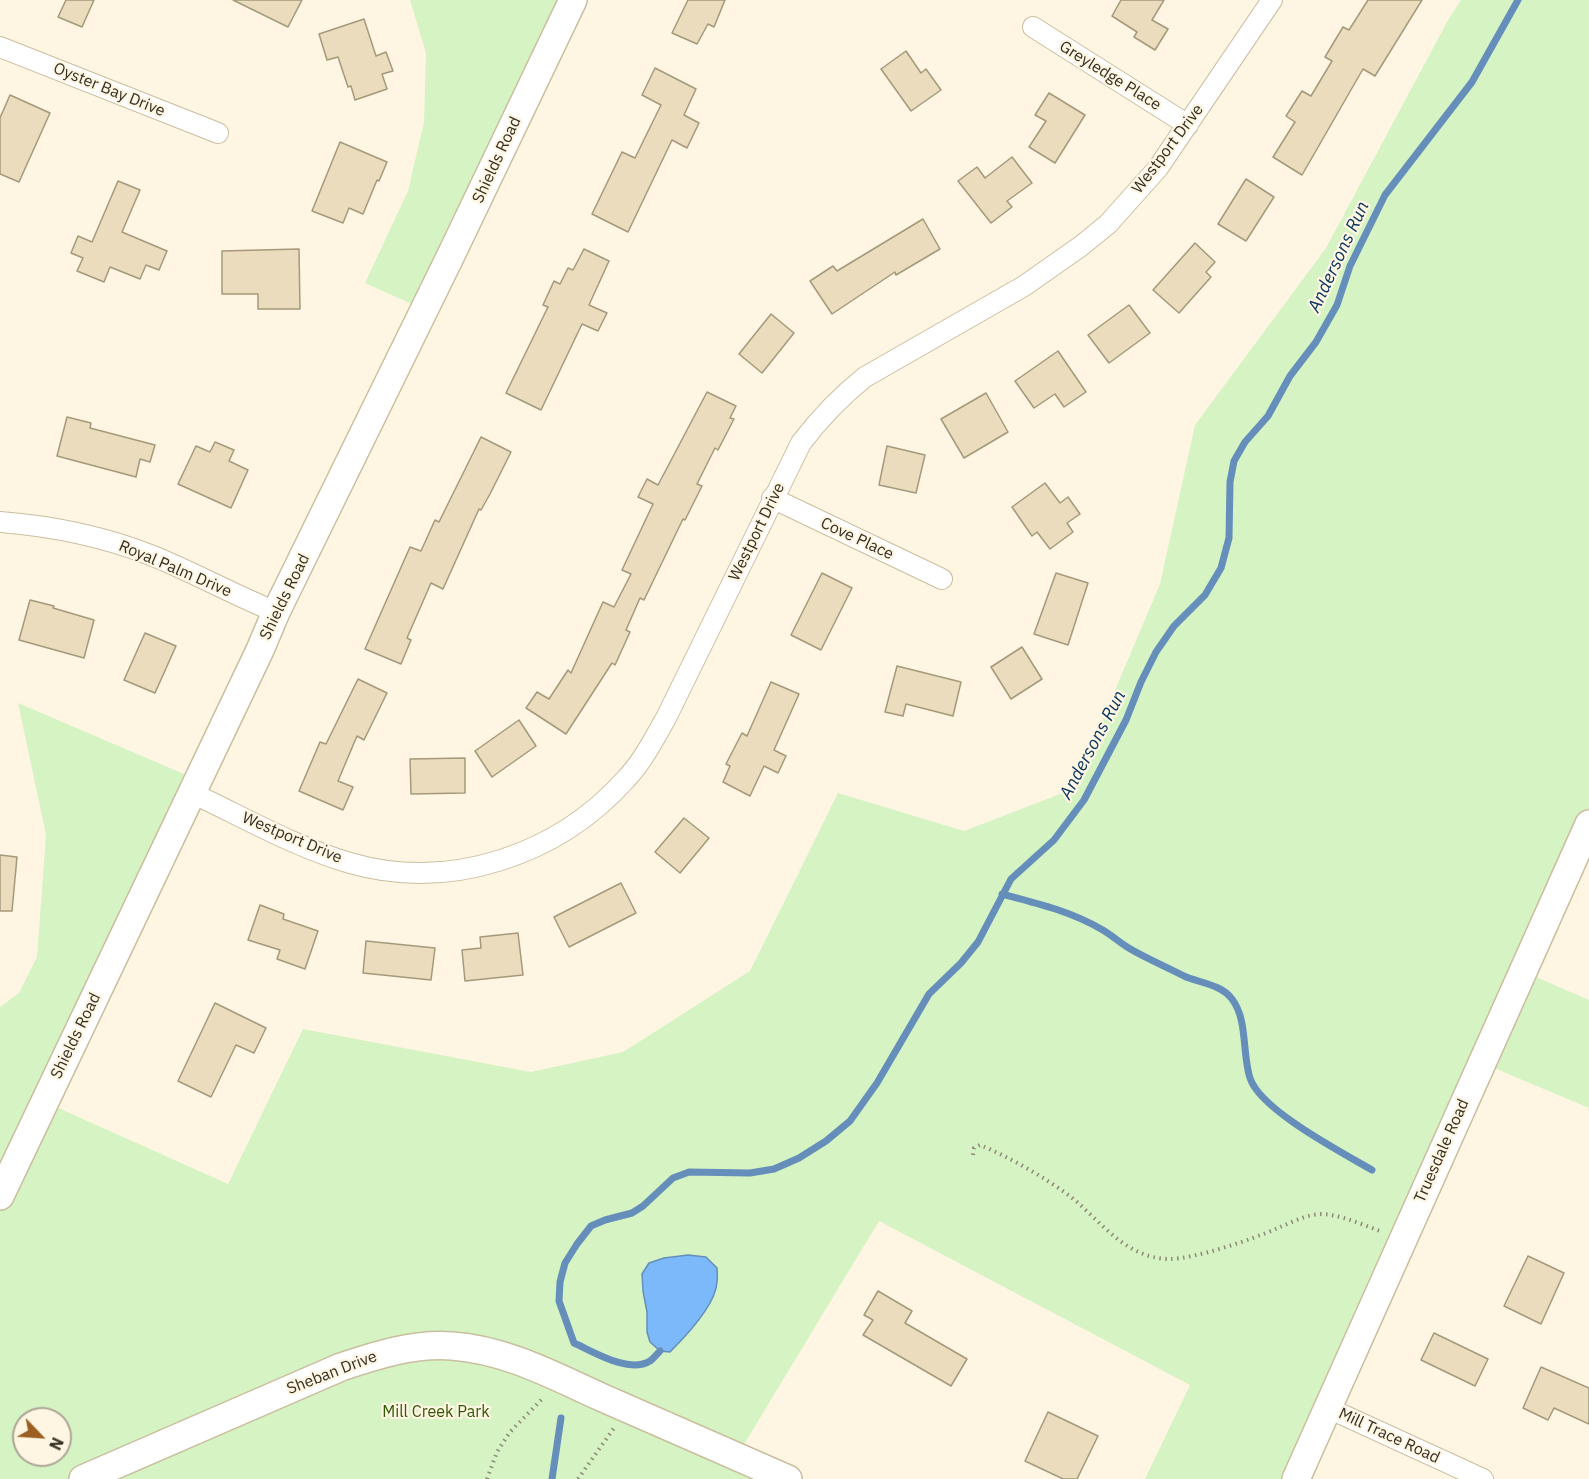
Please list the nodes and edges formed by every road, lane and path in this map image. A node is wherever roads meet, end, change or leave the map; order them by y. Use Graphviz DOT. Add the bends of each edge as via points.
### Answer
graph roads {
  1 [pos="573,0"];
  2 [pos="1272,0"];
  3 [pos="1033,27"];
  4 [pos="0,47"];
  5 [pos="1188,125"];
  6 [pos="218,133"];
  7 [pos="772,498"];
  8 [pos="0,522"];
  9 [pos="942,579"];
  10 [pos="276,612"];
  11 [pos="192,793"];
  12 [pos="1589,824"];
  13 [pos="973,1155"];
  14 [pos="0,1196"];
  15 [pos="1403,1239"];
  16 [pos="538,1406"];
  17 [pos="1328,1408"];
  18 [pos="629,1409"];
  19 [pos="578,1478"];
  20 [pos="83,1479"];
  21 [pos="487,1479"];
  22 [pos="788,1479"];
  23 [pos="1296,1479"];
  24 [pos="1483,1479"];
  1 -- 10 [label="street, Shields Road"];
  2 -- 5 [label="street, Westport Drive"];
  3 -- 5 [label="street, Greyledge Place"];
  4 -- 6 [label="street, Oyster Bay Drive"];
  5 -- 7 [label="street, Westport Drive" via="1143,187 1081,246 1024,286 884,364 844,394 801,443"];
  7 -- 9 [label="street, Cove Place"];
  7 -- 11 [label="street, Westport Drive" via="647,751 604,802 542,845 508,859 466,869 428,873 381,870 318,852"];
  8 -- 10 [label="street, Royal Palm Drive" via="69,532 154,556"];
  10 -- 11 [label="street, Shields Road"];
  11 -- 14 [label="street, Shields Road"];
  12 -- 15 [label="street, Truesdale Road"];
  13 -- 15 [label="path" via="974,1148 980,1145 1000,1153 1071,1197 1126,1246 1145,1255 1168,1259 1197,1255 1301,1217 1329,1214"];
  15 -- 17 [label="street, Truesdale Road"];
  16 -- 21 [label="path" via="510,1432"];
  17 -- 23 [label="street, Truesdale Road"];
  17 -- 24 [label="street, Mill Trace Road"];
  18 -- 19 [label="path"];
  18 -- 20 [label="street, Sheban Drive" via="537,1367 484,1350 452,1346 404,1349 341,1366"];
  18 -- 22 [label="street, Sheban Drive"];
}
